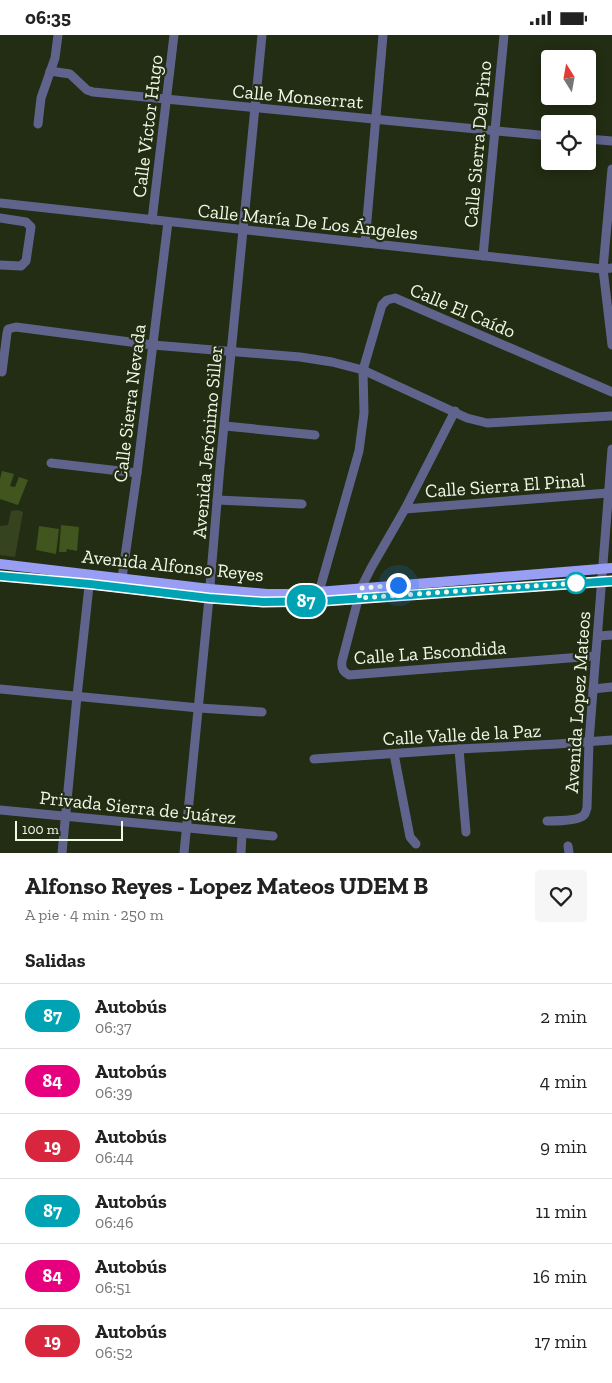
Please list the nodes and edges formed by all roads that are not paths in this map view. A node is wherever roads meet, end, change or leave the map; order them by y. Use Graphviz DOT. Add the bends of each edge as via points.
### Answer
graph roads {
  1 [pos="58,35"];
  2 [pos="174,35"];
  3 [pos="262,35"];
  4 [pos="384,35"];
  5 [pos="504,35"];
  6 [pos="50,71"];
  7 [pos="166,100"];
  8 [pos="254,108"];
  9 [pos="377,119"];
  10 [pos="38,124"];
  11 [pos="494,131"];
  12 [pos="541,134"];
  13 [pos="596,140"];
  14 [pos="612,141"];
  15 [pos="612,169"];
  16 [pos="0,203"];
  17 [pos="0,218"];
  18 [pos="152,220"];
  19 [pos="168,222"];
  20 [pos="243,230"];
  21 [pos="366,243"];
  22 [pos="483,257"];
  23 [pos="0,265"];
  24 [pos="607,269"];
  25 [pos="153,345"];
  26 [pos="612,345"];
  27 [pos="231,351"];
  28 [pos="363,370"];
  29 [pos="2,372"];
  30 [pos="612,392"];
  31 [pos="455,411"];
  32 [pos="612,416"];
  33 [pos="225,426"];
  34 [pos="314,435"];
  35 [pos="612,449"];
  36 [pos="611,461"];
  37 [pos="51,463"];
  38 [pos="137,473"];
  39 [pos="608,493"];
  40 [pos="217,500"];
  41 [pos="302,505"];
  42 [pos="405,509"];
  43 [pos="609,515"];
  44 [pos="0,564"];
  45 [pos="608,569"];
  46 [pos="0,576"];
  47 [pos="90,579"];
  48 [pos="607,581"];
  49 [pos="122,583"];
  50 [pos="319,592"];
  51 [pos="210,593"];
  52 [pos="360,593"];
  53 [pos="612,635"];
  54 [pos="598,637"];
  55 [pos="596,657"];
  56 [pos="612,687"];
  57 [pos="0,689"];
  58 [pos="593,689"];
  59 [pos="77,696"];
  60 [pos="199,708"];
  61 [pos="262,712"];
  62 [pos="612,740"];
  63 [pos="589,742"];
  64 [pos="459,749"];
  65 [pos="394,754"];
  66 [pos="314,759"];
  67 [pos="0,810"];
  68 [pos="67,817"];
  69 [pos="548,821"];
  70 [pos="186,828"];
  71 [pos="466,832"];
  72 [pos="242,834"];
  73 [pos="272,836"];
  74 [pos="416,844"];
  75 [pos="62,853"];
  76 [pos="184,853"];
  77 [pos="241,853"];
  1 -- 6 [label="street"];
  2 -- 7 [label="street, Calle Víctor Hugo"];
  3 -- 8 [label="street, Avenida Jerónimo Siller"];
  4 -- 9 [label="street"];
  5 -- 11 [label="street, Calle Sierra Del Pino"];
  6 -- 7 [label="street, Calle Monserrat" via="70,75 92,92"];
  6 -- 10 [label="street" via="41,98"];
  7 -- 8 [label="street, Calle Monserrat"];
  7 -- 18 [label="street, Calle Víctor Hugo"];
  8 -- 9 [label="street, Calle Monserrat"];
  8 -- 20 [label="street, Avenida Jerónimo Siller"];
  9 -- 11 [label="street, Calle Monserrat"];
  9 -- 21 [label="street"];
  11 -- 12 [label="street, Calle Monserrat"];
  11 -- 22 [label="street, Calle Sierra Del Pino"];
  13 -- 14 [label="street"];
  15 -- 24 [label="street"];
  16 -- 18 [label="street, Calle María De Los Ángeles"];
  17 -- 23 [label="street" via="26,221 31,227 26,261 21,266"];
  18 -- 19 [label="street, Calle María De Los Ángeles"];
  19 -- 20 [label="street, Calle María De Los Ángeles"];
  19 -- 25 [label="street, Calle Sierra Nevada"];
  20 -- 21 [label="street, Calle María De Los Ángeles"];
  20 -- 27 [label="street, Avenida Jerónimo Siller"];
  21 -- 22 [label="street, Calle María De Los Ángeles"];
  22 -- 24 [label="street, Calle María De Los Ángeles"];
  24 -- 26 [label="street"];
  25 -- 27 [label="street"];
  25 -- 29 [label="street" via="16,327 8,329"];
  25 -- 38 [label="street, Calle Sierra Nevada"];
  27 -- 28 [label="street" via="300,357"];
  27 -- 33 [label="street, Avenida Jerónimo Siller"];
  28 -- 30 [label="street, Calle El Caído" via="382,305 394,298"];
  28 -- 31 [label="street"];
  28 -- 50 [label="street, Calle El Caído" via="364,413 358,451"];
  31 -- 32 [label="street" via="487,423"];
  31 -- 42 [label="street, Calle La Escondida"];
  33 -- 34 [label="street"];
  33 -- 40 [label="street, Avenida Jerónimo Siller"];
  35 -- 36 [label="street, Avenida Lopez Mateos"];
  36 -- 39 [label="street, Avenida Lopez Mateos"];
  37 -- 38 [label="street"];
  38 -- 49 [label="street, Calle Sierra Nevada"];
  39 -- 42 [label="street, Calle Sierra El Pinal"];
  39 -- 43 [label="street, Avenida Lopez Mateos"];
  40 -- 41 [label="street"];
  40 -- 51 [label="street, Avenida Jerónimo Siller"];
  42 -- 52 [label="street, Calle La Escondida"];
  43 -- 45 [label="street, Avenida Lopez Mateos"];
  44 -- 47 [label="main road, Avenida Alfonso Reyes"];
  45 -- 48 [label="street, Avenida Lopez Mateos"];
  45 -- 52 [label="main road, Avenida Alfonso Reyes"];
  46 -- 47 [label="main road, Avenida Alfonso Reyes"];
  47 -- 49 [label="main road, Avenida Alfonso Reyes"];
  47 -- 59 [label="street"];
  48 -- 52 [label="main road, Avenida Alfonso Reyes"];
  48 -- 54 [label="street, Avenida Lopez Mateos"];
  49 -- 51 [label="main road, Avenida Alfonso Reyes"];
  50 -- 51 [label="main road, Avenida Alfonso Reyes"];
  50 -- 52 [label="main road, Avenida Alfonso Reyes"];
  51 -- 52 [label="main road, Avenida Alfonso Reyes" via="278,602 324,601"];
  51 -- 60 [label="street, Avenida Jerónimo Siller"];
  52 -- 55 [label="street, Calle La Escondida" via="342,661 343,670 349,675"];
  53 -- 54 [label="street"];
  54 -- 55 [label="street, Avenida Lopez Mateos"];
  55 -- 58 [label="street, Avenida Lopez Mateos"];
  56 -- 58 [label="street"];
  57 -- 59 [label="street"];
  58 -- 63 [label="street, Avenida Lopez Mateos"];
  59 -- 60 [label="street"];
  59 -- 68 [label="street"];
  60 -- 61 [label="street"];
  60 -- 70 [label="street, Avenida Jerónimo Siller"];
  62 -- 63 [label="street, Calle Valle de la Paz"];
  63 -- 64 [label="street, Calle Valle de la Paz"];
  63 -- 69 [label="street, Avenida Lopez Mateos" via="586,813 576,819"];
  64 -- 65 [label="street, Calle Valle de la Paz"];
  64 -- 71 [label="street"];
  65 -- 66 [label="street, Calle Valle de la Paz"];
  65 -- 74 [label="street" via="410,837"];
  67 -- 68 [label="street, Privada Sierra de Juárez"];
  68 -- 70 [label="street, Privada Sierra de Juárez"];
  68 -- 75 [label="street"];
  70 -- 72 [label="street, Privada Sierra de Juárez"];
  70 -- 76 [label="street, Avenida Jerónimo Siller"];
  72 -- 73 [label="street, Privada Sierra de Juárez"];
  72 -- 77 [label="street"];
}
